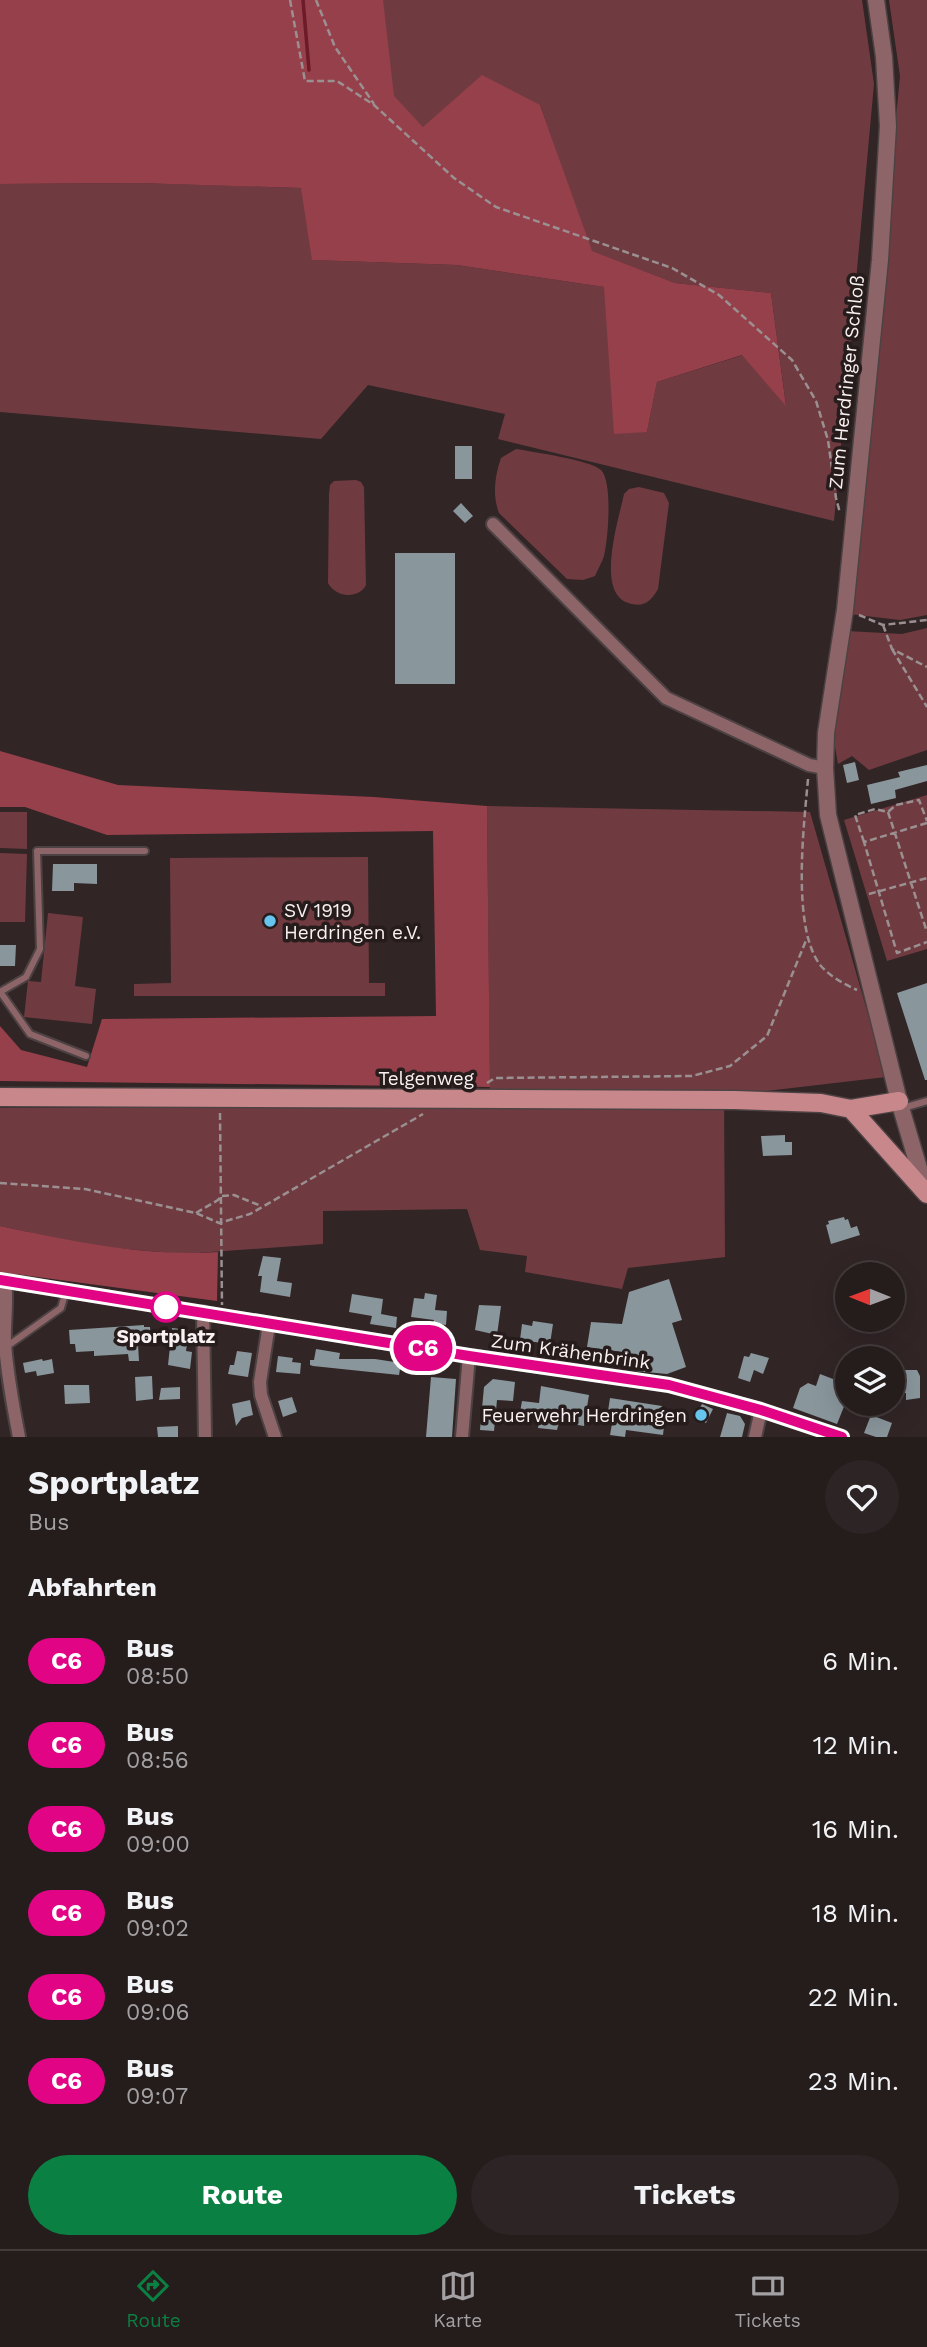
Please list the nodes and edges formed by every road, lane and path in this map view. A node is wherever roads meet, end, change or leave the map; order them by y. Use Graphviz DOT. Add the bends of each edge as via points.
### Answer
graph roads {
  1 [pos="290,0"];
  2 [pos="316,0"];
  3 [pos="876,0"];
  4 [pos="374,105"];
  5 [pos="843,522"];
  6 [pos="493,524"];
  7 [pos="845,610"];
  8 [pos="927,620"];
  9 [pos="883,625"];
  10 [pos="891,649"];
  11 [pos="927,667"];
  12 [pos="927,707"];
  13 [pos="817,766"];
  14 [pos="888,813"];
  15 [pos="927,822"];
  16 [pos="895,833"];
  17 [pos="864,842"];
  18 [pos="145,851"];
  19 [pos="927,878"];
  20 [pos="911,883"];
  21 [pos="879,892"];
  22 [pos="869,894"];
  23 [pos="927,932"];
  24 [pos="927,942"];
  25 [pos="1,993"];
  26 [pos="874,996"];
  27 [pos="86,1056"];
  28 [pos="0,1097"];
  29 [pos="220,1099"];
  30 [pos="927,1101"];
  31 [pos="900,1105"];
  32 [pos="851,1108"];
  33 [pos="0,1183"];
  34 [pos="927,1194"];
  35 [pos="221,1196"];
  36 [pos="264,1206"];
  37 [pos="2,1281"];
  38 [pos="66,1291"];
  39 [pos="203,1312"];
  40 [pos="222,1316"];
  41 [pos="269,1324"];
  42 [pos="6,1347"];
  43 [pos="469,1356"];
  44 [pos="761,1410"];
  45 [pos="19,1437"];
  46 [pos="205,1437"];
  47 [pos="275,1437"];
  48 [pos="462,1437"];
  49 [pos="755,1437"];
  50 [pos="841,1437"];
  1 -- 4 [label="path" via="305,81 337,81"];
  2 -- 4 [label="path" via="335,47"];
  3 -- 7 [label="street, Zum Herdringer Schloß" via="888,126 880,260"];
  4 -- 5 [label="path" via="454,178 496,206 672,268 719,295 792,360 816,401"];
  6 -- 13 [label="street" via="666,698"];
  7 -- 9 [label="path"];
  7 -- 13 [label="street, Zum Herdringer Schloß" via="827,733"];
  8 -- 9 [label="path"];
  9 -- 10 [label="path"];
  10 -- 11 [label="path"];
  10 -- 12 [label="path"];
  13 -- 26 [label="street, Zum Herdringer Schloß"];
  13 -- 26 [label="path" via="804,832 807,939 821,965 841,983"];
  14 -- 15 [label="path" via="896,805 919,800"];
  14 -- 16 [label="path"];
  14 -- 17 [label="path" via="875,809 855,815"];
  15 -- 16 [label="path"];
  16 -- 17 [label="path"];
  16 -- 20 [label="path"];
  17 -- 21 [label="path"];
  18 -- 25 [label="lane" via="37,851 40,949 26,976"];
  19 -- 20 [label="path"];
  20 -- 21 [label="path"];
  20 -- 23 [label="path"];
  21 -- 22 [label="path"];
  21 -- 24 [label="path" via="897,953"];
  25 -- 27 [label="lane" via="30,1034"];
  26 -- 31 [label="street, Zum Herdringer Schloß"];
  28 -- 29 [label="main road, Telgenweg"];
  29 -- 32 [label="main road, Telgenweg" via="735,1100"];
  29 -- 35 [label="path"];
  30 -- 31 [label="lane"];
  31 -- 32 [label="main road, Telgenweg"];
  31 -- 34 [label="street, Zum Herdringer Schloß"];
  32 -- 34 [label="main road"];
  33 -- 35 [label="path" via="85,1189 196,1213"];
  35 -- 36 [label="path" via="234,1195"];
  35 -- 40 [label="path"];
  37 -- 38 [label="street, Zum Krähenbrink"];
  37 -- 42 [label="street" via="7,1297"];
  38 -- 39 [label="street, Zum Krähenbrink"];
  38 -- 42 [label="lane" via="61,1308"];
  39 -- 40 [label="street, Zum Krähenbrink"];
  39 -- 46 [label="street"];
  40 -- 41 [label="street, Zum Krähenbrink"];
  41 -- 43 [label="street, Zum Krähenbrink"];
  41 -- 47 [label="street" via="260,1382"];
  42 -- 45 [label="street"];
  43 -- 44 [label="street, Zum Krähenbrink" via="669,1385"];
  43 -- 48 [label="street"];
  44 -- 49 [label="street"];
  44 -- 50 [label="street, Zum Krähenbrink"];
}
